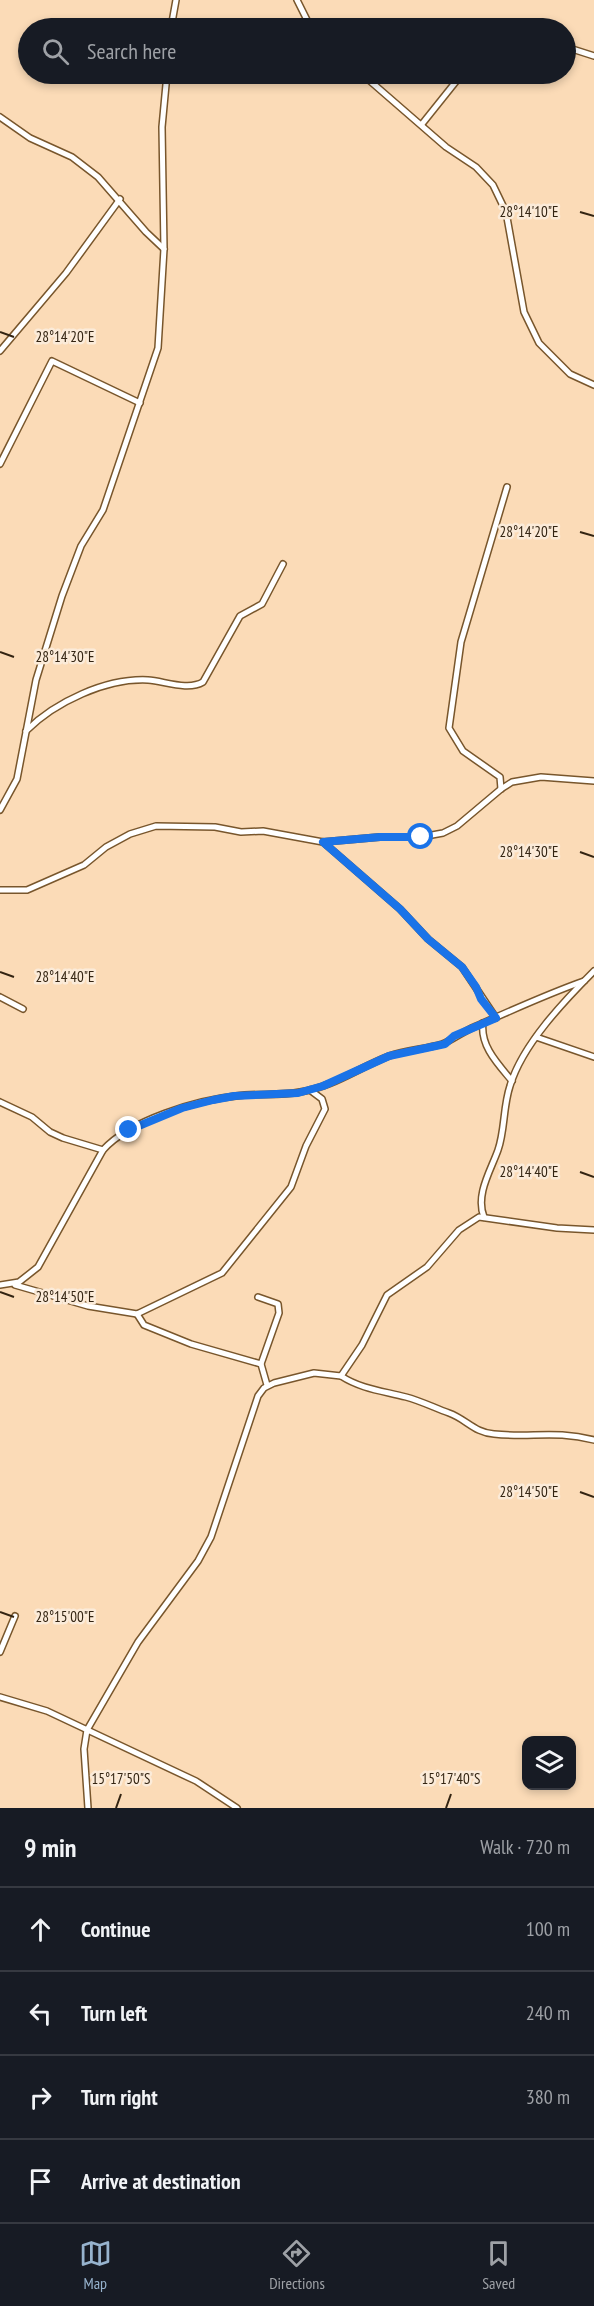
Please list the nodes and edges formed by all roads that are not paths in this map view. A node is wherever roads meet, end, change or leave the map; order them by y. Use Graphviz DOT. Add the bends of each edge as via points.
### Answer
graph roads {
  1 [pos="176,0"];
  2 [pos="297,0"];
  3 [pos="173,18"];
  4 [pos="306,18"];
  5 [pos="576,50"];
  6 [pos="594,56"];
  7 [pos="166,84"];
  8 [pos="374,84"];
  9 [pos="454,84"];
  10 [pos="0,117"];
  11 [pos="422,124"];
  12 [pos="120,199"];
  13 [pos="164,249"];
  14 [pos="0,351"];
  15 [pos="594,385"];
  16 [pos="141,403"];
  17 [pos="0,464"];
  18 [pos="507,487"];
  19 [pos="283,564"];
  20 [pos="26,731"];
  21 [pos="594,781"];
  22 [pos="501,789"];
  23 [pos="0,810"];
  24 [pos="323,842"];
  25 [pos="0,890"];
  26 [pos="594,971"];
  27 [pos="584,981"];
  28 [pos="0,997"];
  29 [pos="23,1009"];
  30 [pos="496,1018"];
  31 [pos="483,1023"];
  32 [pos="536,1037"];
  33 [pos="594,1057"];
  34 [pos="512,1081"];
  35 [pos="310,1090"];
  36 [pos="0,1102"];
  37 [pos="104,1150"];
  38 [pos="484,1216"];
  39 [pos="594,1230"];
  40 [pos="14,1284"];
  41 [pos="0,1285"];
  42 [pos="258,1297"];
  43 [pos="137,1314"];
  44 [pos="261,1364"];
  45 [pos="341,1376"];
  46 [pos="267,1385"];
  47 [pos="594,1440"];
  48 [pos="15,1617"];
  49 [pos="0,1652"];
  50 [pos="0,1697"];
  51 [pos="87,1730"];
  52 [pos="88,1808"];
  53 [pos="237,1808"];
  1 -- 3 [label="street"];
  2 -- 4 [label="street"];
  5 -- 6 [label="street"];
  7 -- 13 [label="street" via="161,152"];
  8 -- 11 [label="street"];
  9 -- 11 [label="street"];
  10 -- 12 [label="street" via="30,138 72,157"];
  11 -- 15 [label="street" via="446,147 476,167 499,193 516,253 524,312 538,343 570,374"];
  12 -- 13 [label="street"];
  12 -- 14 [label="street" via="66,273"];
  13 -- 16 [label="street" via="158,348"];
  16 -- 17 [label="street" via="52,361"];
  16 -- 20 [label="street" via="103,510 81,546 62,596 36,680"];
  18 -- 22 [label="street" via="461,642 449,728 463,751 500,777"];
  19 -- 20 [label="street" via="262,604 240,616 202,682 192,686 130,680 99,688 56,708"];
  20 -- 23 [label="street" via="17,779"];
  21 -- 22 [label="street" via="532,777"];
  22 -- 24 [label="street" via="443,833"];
  24 -- 25 [label="street" via="263,831 156,826 130,834 84,865 27,890"];
  24 -- 30 [label="street" via="462,967"];
  26 -- 27 [label="street"];
  27 -- 30 [label="street"];
  27 -- 32 [label="street"];
  28 -- 29 [label="street"];
  30 -- 31 [label="street"];
  31 -- 34 [label="street" via="481,1034 490,1053"];
  31 -- 35 [label="street" via="445,1044 389,1056 339,1081"];
  32 -- 33 [label="street"];
  32 -- 34 [label="street"];
  34 -- 38 [label="street" via="499,1149 484,1186"];
  35 -- 37 [label="street" via="234,1096 182,1108 114,1138"];
  35 -- 43 [label="street" via="322,1099 325,1108 291,1187 222,1273"];
  36 -- 37 [label="street" via="32,1117 56,1135"];
  37 -- 40 [label="street" via="41,1262"];
  38 -- 39 [label="street"];
  38 -- 45 [label="street" via="459,1230 427,1267 387,1295"];
  40 -- 41 [label="street"];
  40 -- 43 [label="street" via="88,1306"];
  42 -- 44 [label="street" via="279,1305"];
  43 -- 44 [label="street" via="144,1325 191,1344"];
  44 -- 46 [label="street"];
  45 -- 46 [label="street" via="314,1373"];
  45 -- 47 [label="street" via="373,1390 451,1413 475,1429 491,1434 554,1433"];
  46 -- 51 [label="street" via="251,1413 211,1537 198,1562 138,1642"];
  48 -- 49 [label="street"];
  50 -- 51 [label="street" via="34,1705"];
  51 -- 52 [label="street" via="84,1749"];
  51 -- 53 [label="street" via="196,1781"];
}
